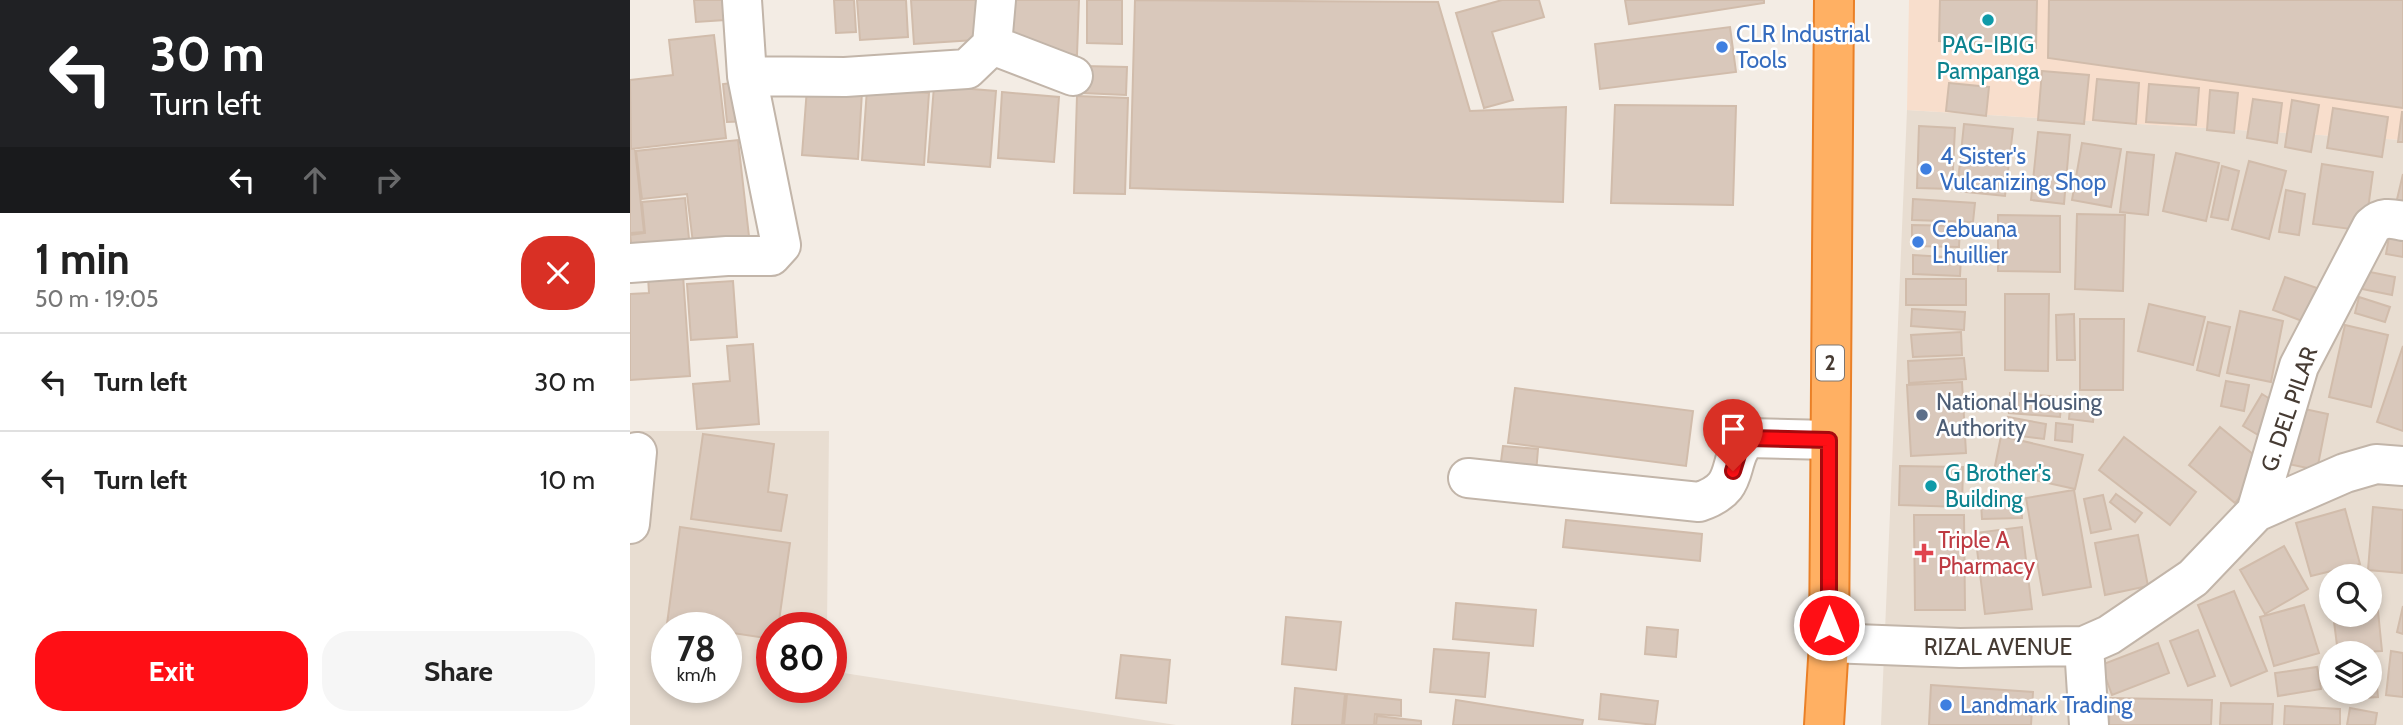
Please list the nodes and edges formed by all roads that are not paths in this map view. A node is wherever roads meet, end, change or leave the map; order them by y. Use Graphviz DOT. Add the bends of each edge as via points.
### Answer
graph roads {
  1 [pos="742,0"];
  2 [pos="996,0"];
  3 [pos="1834,0"];
  4 [pos="992,45"];
  5 [pos="747,76"];
  6 [pos="1073,76"];
  7 [pos="2403,221"];
  8 [pos="630,263"];
  9 [pos="1829,440"];
  10 [pos="637,452"];
  11 [pos="2403,466"];
  12 [pos="1468,478"];
  13 [pos="2256,512"];
  14 [pos="630,524"];
  15 [pos="1829,643"];
  16 [pos="2084,646"];
  17 [pos="1824,725"];
  18 [pos="2089,725"];
  1 -- 5 [label="street"];
  2 -- 4 [label="street"];
  3 -- 9 [label="highway, 2"];
  4 -- 5 [label="street" via="967,69 845,77"];
  4 -- 6 [label="street"];
  5 -- 8 [label="street" via="781,245 771,256"];
  7 -- 13 [label="street, G. DEL PILAR" via="2389,218 2372,226 2299,366"];
  9 -- 12 [label="street" via="1748,438 1724,489 1699,502"];
  9 -- 15 [label="highway, 2"];
  10 -- 14 [label="street"];
  11 -- 13 [label="street, RIZAL AVENUE" via="2376,464 2345,473"];
  13 -- 16 [label="street, RIZAL AVENUE" via="2193,578 2109,635"];
  15 -- 16 [label="street, RIZAL AVENUE"];
  15 -- 17 [label="highway, 2"];
  16 -- 18 [label="street"];
}
